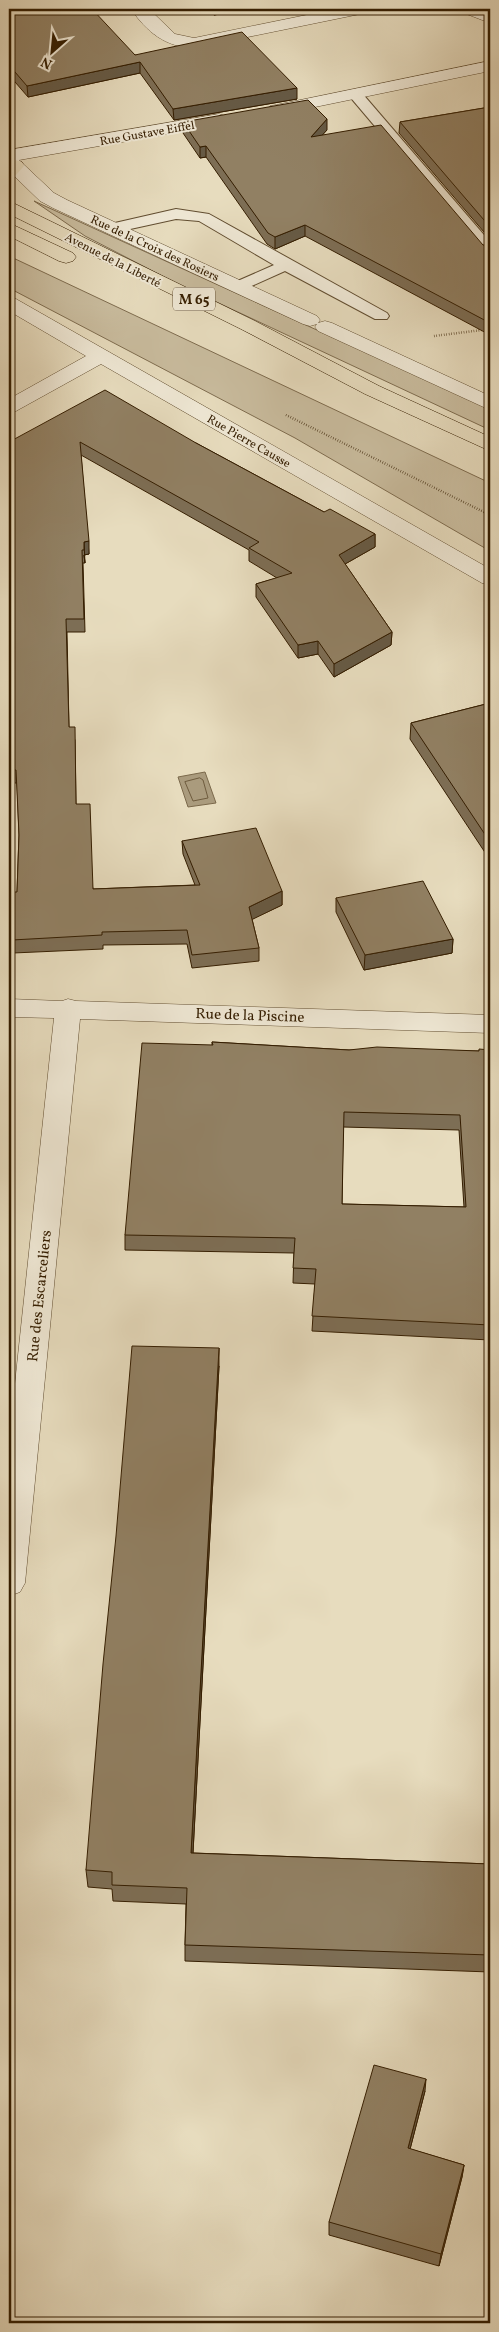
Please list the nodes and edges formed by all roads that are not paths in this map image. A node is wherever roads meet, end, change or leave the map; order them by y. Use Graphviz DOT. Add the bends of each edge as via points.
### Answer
graph roads {
  1 [pos="140,9"];
  2 [pos="360,9"];
  3 [pos="470,9"];
  4 [pos="490,18"];
  5 [pos="490,66"];
  6 [pos="356,96"];
  7 [pos="255,114"];
  8 [pos="235,117"];
  9 [pos="10,163"];
  10 [pos="11,207"];
  11 [pos="112,228"];
  12 [pos="9,229"];
  13 [pos="490,252"];
  14 [pos="286,265"];
  15 [pos="87,267"];
  16 [pos="123,284"];
  17 [pos="239,286"];
  18 [pos="9,304"];
  19 [pos="381,316"];
  20 [pos="101,356"];
  21 [pos="372,390"];
  22 [pos="490,404"];
  23 [pos="9,407"];
  24 [pos="490,445"];
  25 [pos="490,578"];
  26 [pos="9,1008"];
  27 [pos="68,1008"];
  28 [pos="490,1024"];
  29 [pos="9,1583"];
  1 -- 2 [label="street" via="170,40 187,44"];
  3 -- 4 [label="street"];
  5 -- 6 [label="street"];
  6 -- 7 [label="street"];
  6 -- 13 [label="lane"];
  8 -- 9 [label="street, Rue Gustave Eiffel"];
  9 -- 11 [label="street, Rue de la Croix des Rosiers" via="47,197"];
  10 -- 21 [label="main road, Avenue de la Liberté / M 65"];
  11 -- 14 [label="lane" via="176,214 204,217"];
  11 -- 17 [label="street, Rue de la Croix des Rosiers"];
  12 -- 15 [label="main road, Avenue de la Liberté"];
  14 -- 17 [label="lane"];
  14 -- 19 [label="lane"];
  16 -- 21 [label="main road, Avenue de la Liberté" via="221,331"];
  17 -- 22 [label="street, Rue de la Croix des Rosiers"];
  18 -- 20 [label="street, Rue Pierre Causse"];
  20 -- 23 [label="street"];
  20 -- 25 [label="street, Rue Pierre Causse"];
  21 -- 24 [label="main road, Avenue de la Liberté / M 65"];
  26 -- 27 [label="street, Rue de la Piscine"];
  27 -- 28 [label="street, Rue de la Piscine"];
  27 -- 29 [label="street, Rue des Escarceliers"];
}
